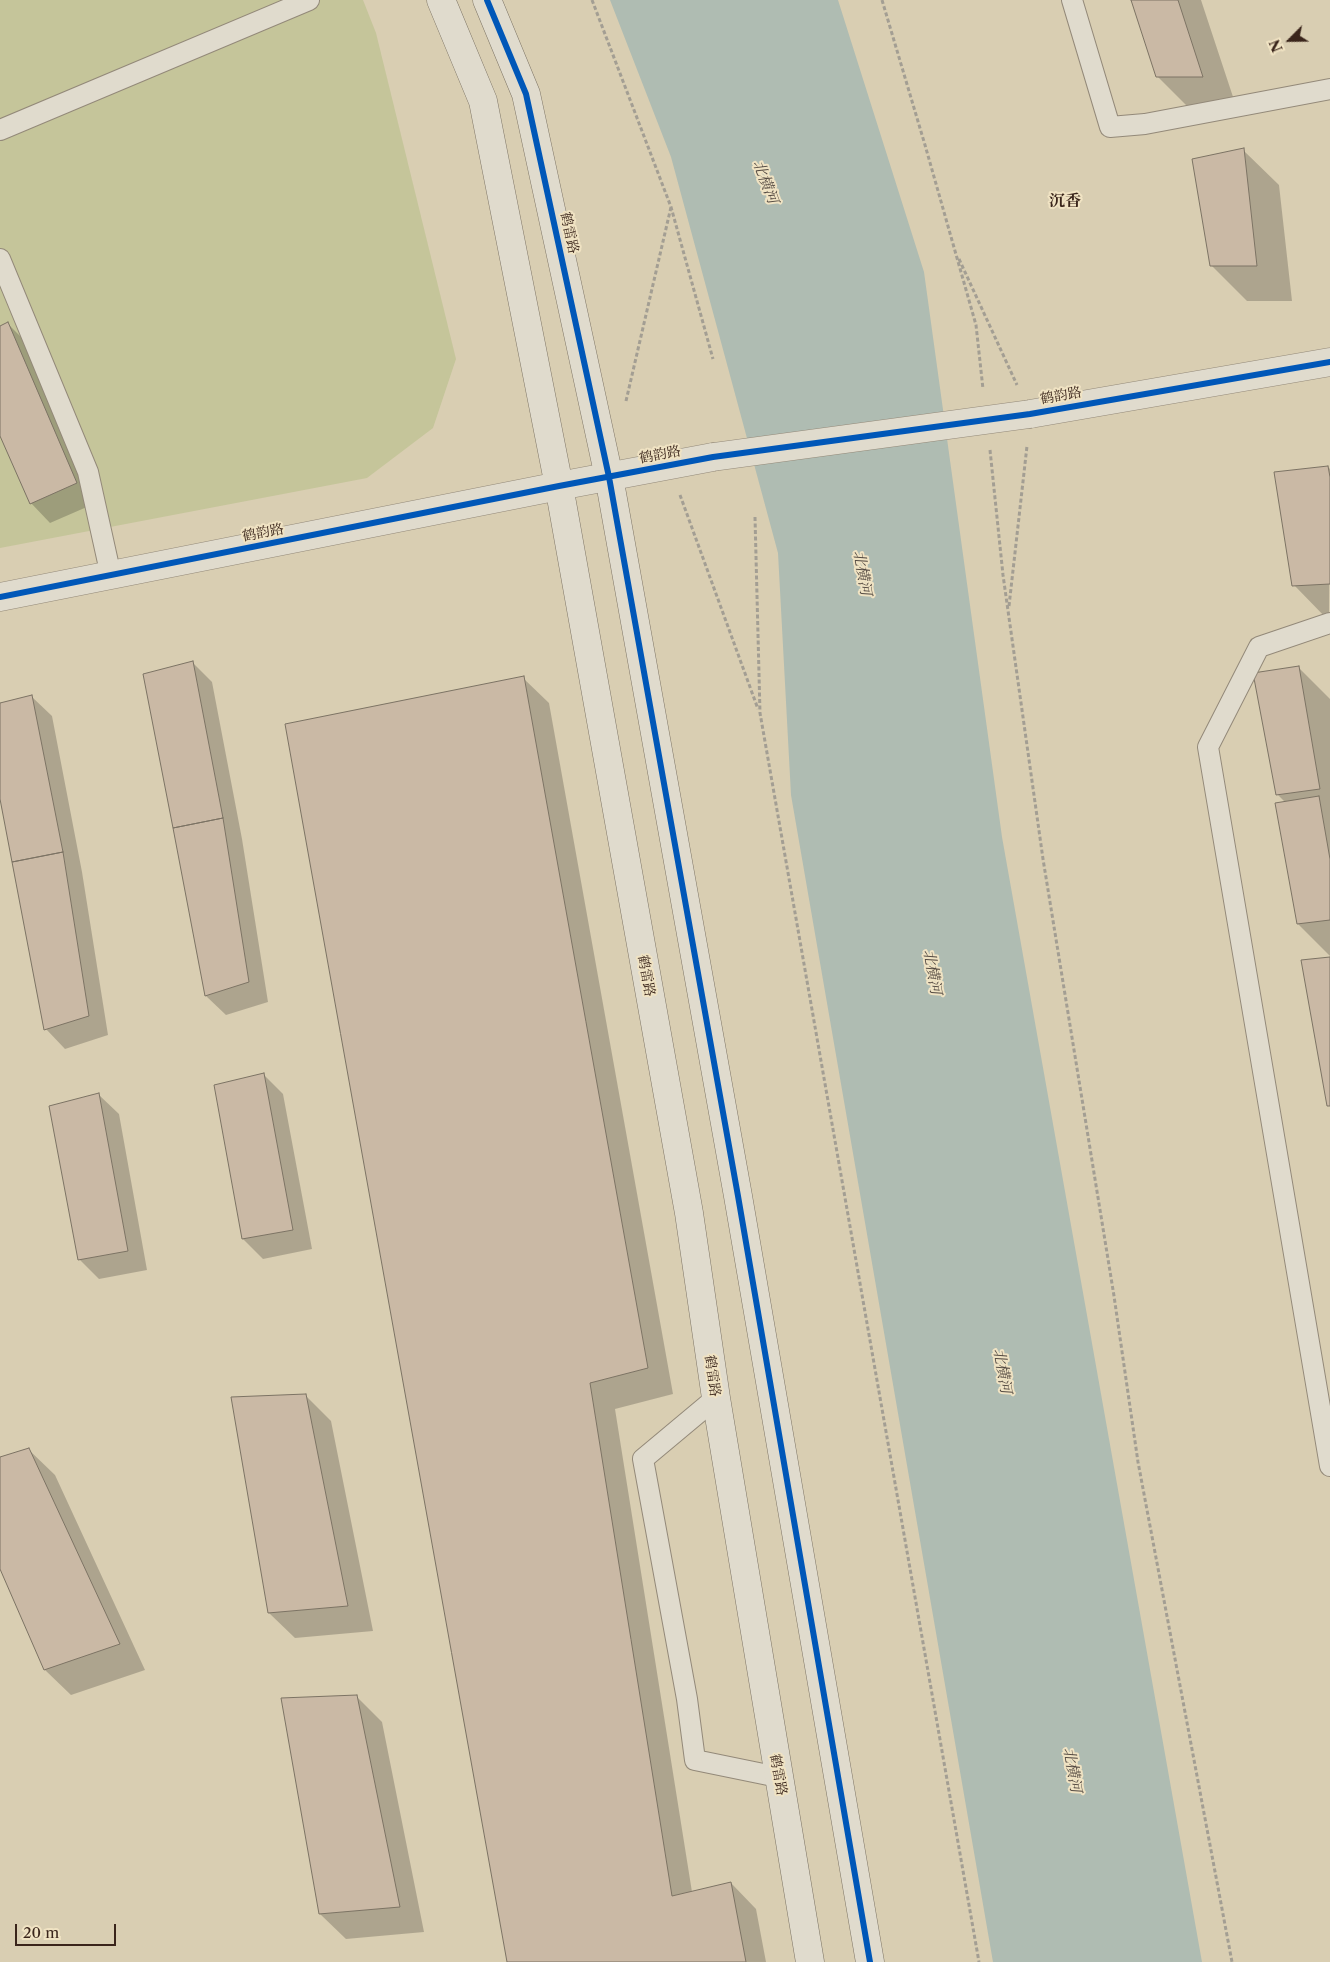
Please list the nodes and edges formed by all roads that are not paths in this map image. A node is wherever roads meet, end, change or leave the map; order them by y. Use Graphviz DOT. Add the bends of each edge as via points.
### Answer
graph roads {
  1 [pos="309,0"];
  2 [pos="441,0"];
  3 [pos="487,0"];
  4 [pos="1072,0"];
  5 [pos="1330,89"];
  6 [pos="0,130"];
  7 [pos="0,259"];
  8 [pos="1330,362"];
  9 [pos="609,477"];
  10 [pos="559,486"];
  11 [pos="111,576"];
  12 [pos="0,597"];
  13 [pos="1330,622"];
  14 [pos="716,1398"];
  15 [pos="1330,1466"];
  16 [pos="778,1777"];
  17 [pos="810,1962"];
  18 [pos="870,1962"];
  1 -- 6 [label="lane"];
  2 -- 10 [label="street, 鹤雷路" via="483,101"];
  3 -- 9 [label="street, 鹤雷路" via="526,94"];
  4 -- 5 [label="lane" via="1110,127 1145,124"];
  7 -- 11 [label="lane" via="88,472"];
  8 -- 9 [label="street, 鹤韵路, bridge" via="1030,414 713,457"];
  9 -- 10 [label="street, 鹤韵路"];
  9 -- 18 [label="street, 鹤雷路" via="738,1196"];
  10 -- 11 [label="street, 鹤韵路"];
  10 -- 14 [label="street, 鹤雷路" via="689,1213"];
  11 -- 12 [label="street, 鹤韵路"];
  13 -- 15 [label="lane" via="1259,647 1208,747"];
  14 -- 16 [label="street, 鹤雷路"];
  14 -- 16 [label="lane" via="642,1459 687,1699 695,1760"];
  16 -- 17 [label="street, 鹤雷路"];
}
